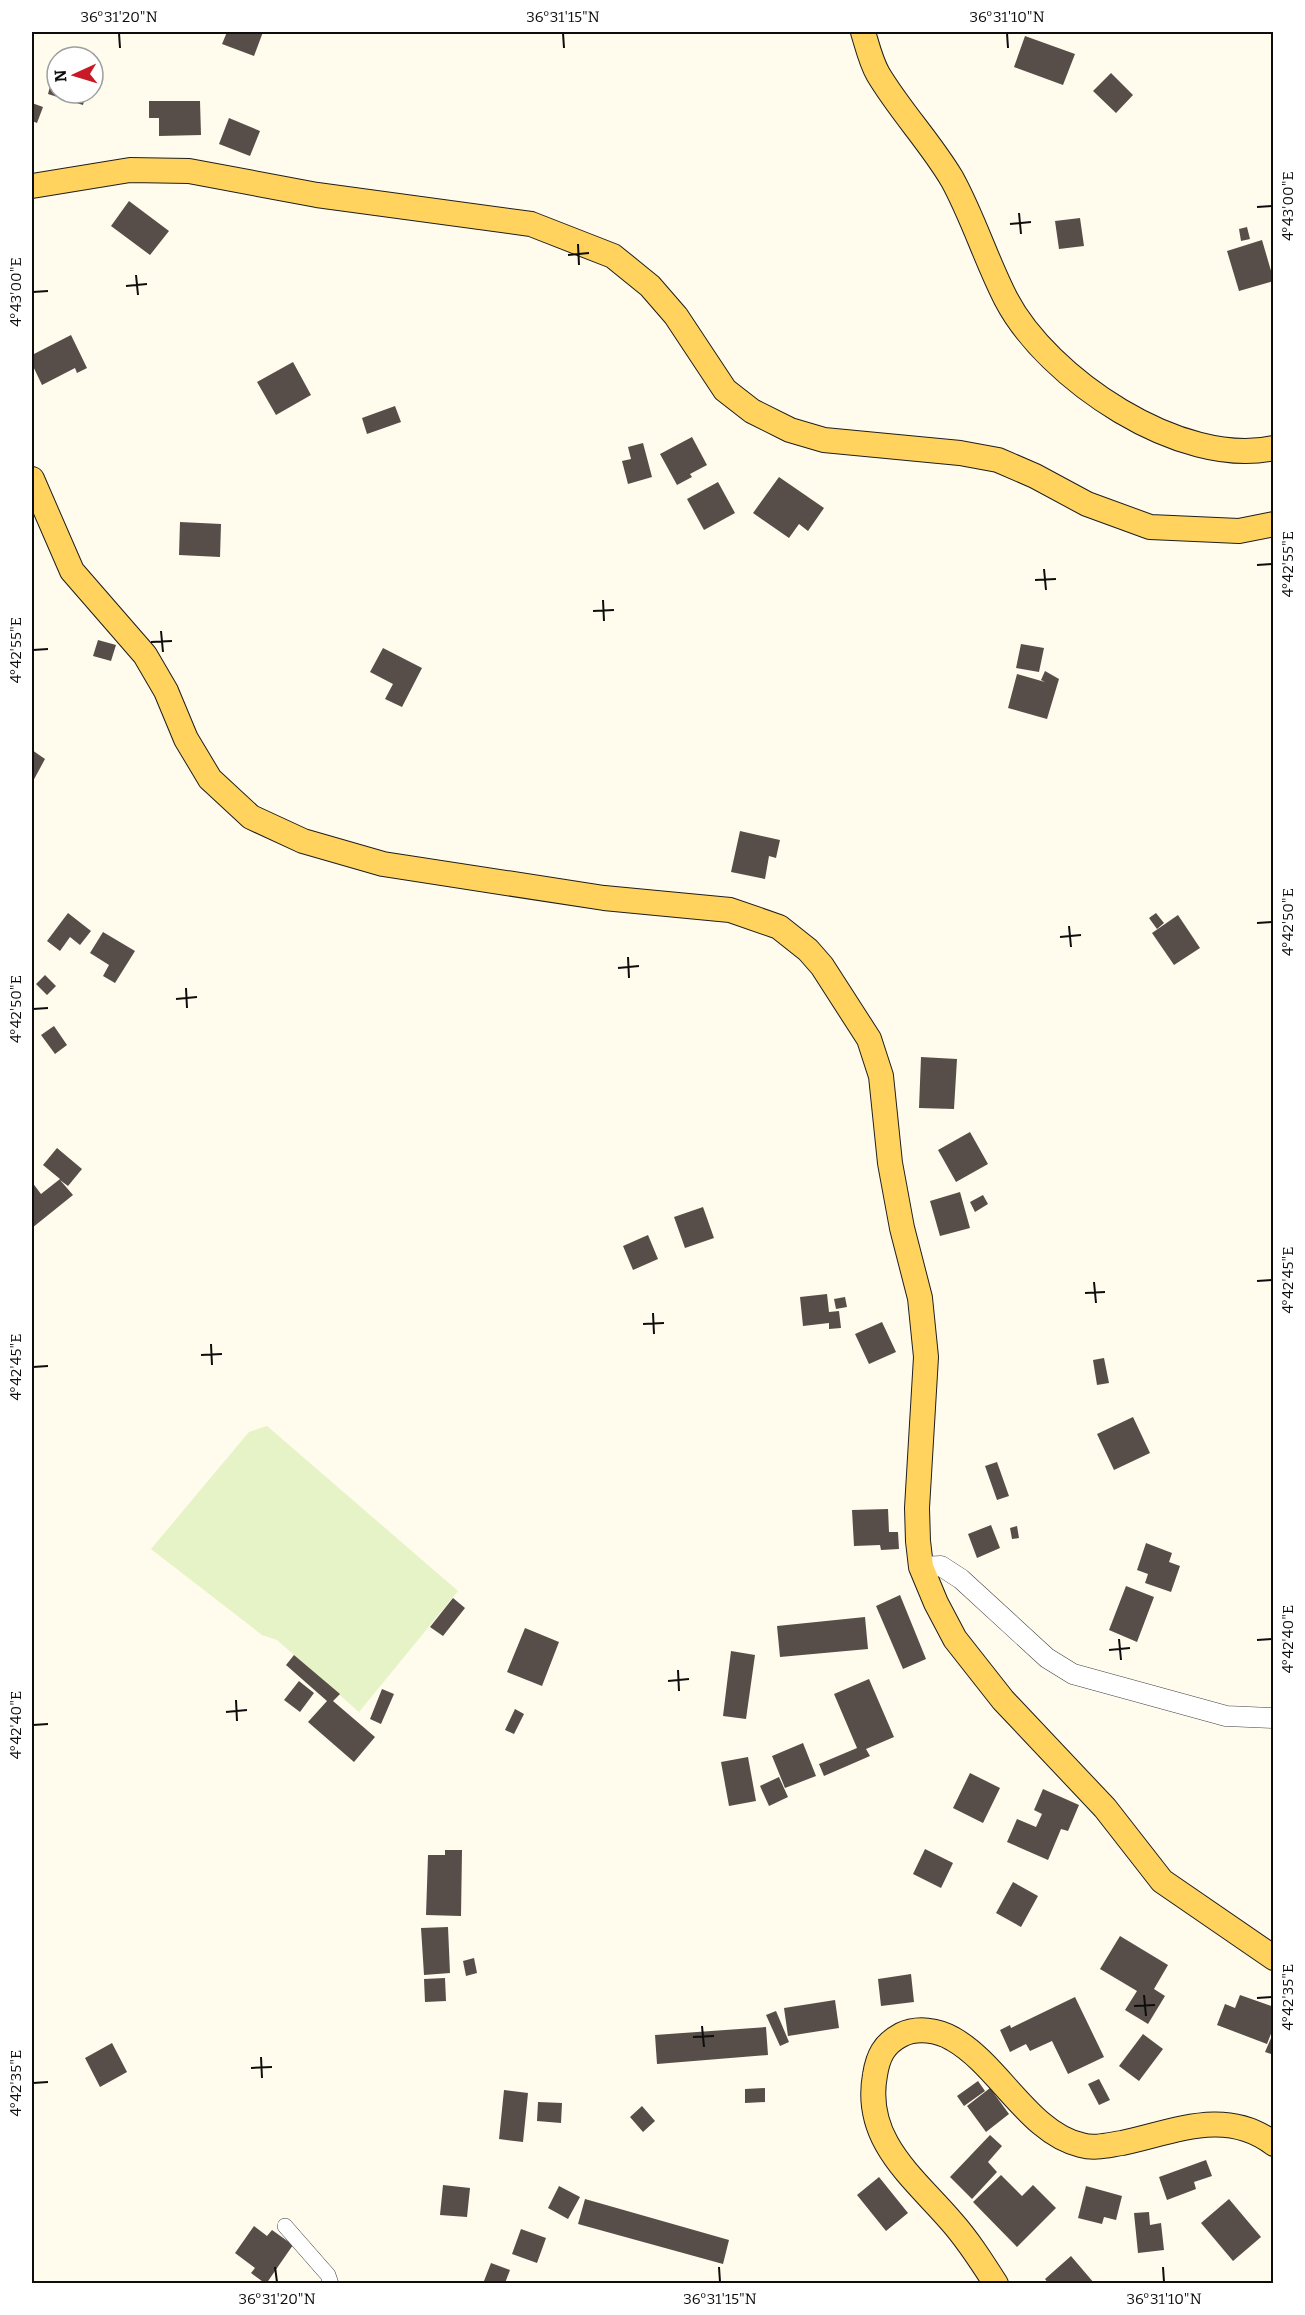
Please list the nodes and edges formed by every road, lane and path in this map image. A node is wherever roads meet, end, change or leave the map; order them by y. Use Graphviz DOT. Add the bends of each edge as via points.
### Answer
graph roads {
  1 [pos="863,32"];
  2 [pos="32,186"];
  3 [pos="1274,447"];
  4 [pos="32,478"];
  5 [pos="1274,524"];
  6 [pos="921,1567"];
  7 [pos="1274,1718"];
  8 [pos="1274,1958"];
  9 [pos="1274,2144"];
  10 [pos="285,2226"];
  11 [pos="331,2283"];
  12 [pos="996,2283"];
  1 -- 3 [label="main road" via="877,72 951,178 1006,300 1046,355 1085,388 1132,419 1163,432 1213,447"];
  2 -- 5 [label="main road" via="130,170 167,170 531,224 613,256 650,286 676,316 725,390 752,411 790,430 824,440 998,460 1087,504 1150,527 1239,531"];
  4 -- 6 [label="main road" via="72,571 145,655 210,779 251,816 303,841 383,864 604,898 738,912 791,934 822,966 869,1039 880,1076 892,1174 920,1298 926,1357 916,1508"];
  6 -- 7 [label="street" via="941,1566 961,1578 1047,1658 1073,1674 1226,1716"];
  6 -- 8 [label="main road" via="955,1639 1003,1700 1105,1808 1162,1881"];
  9 -- 12 [label="main road" via="1248,2130 1215,2123 1192,2124 1099,2147 1081,2145 1042,2124 975,2055 955,2040 925,2030 907,2032 880,2053 873,2081 880,2134 909,2178 952,2221"];
  10 -- 11 [label="street"];
}
